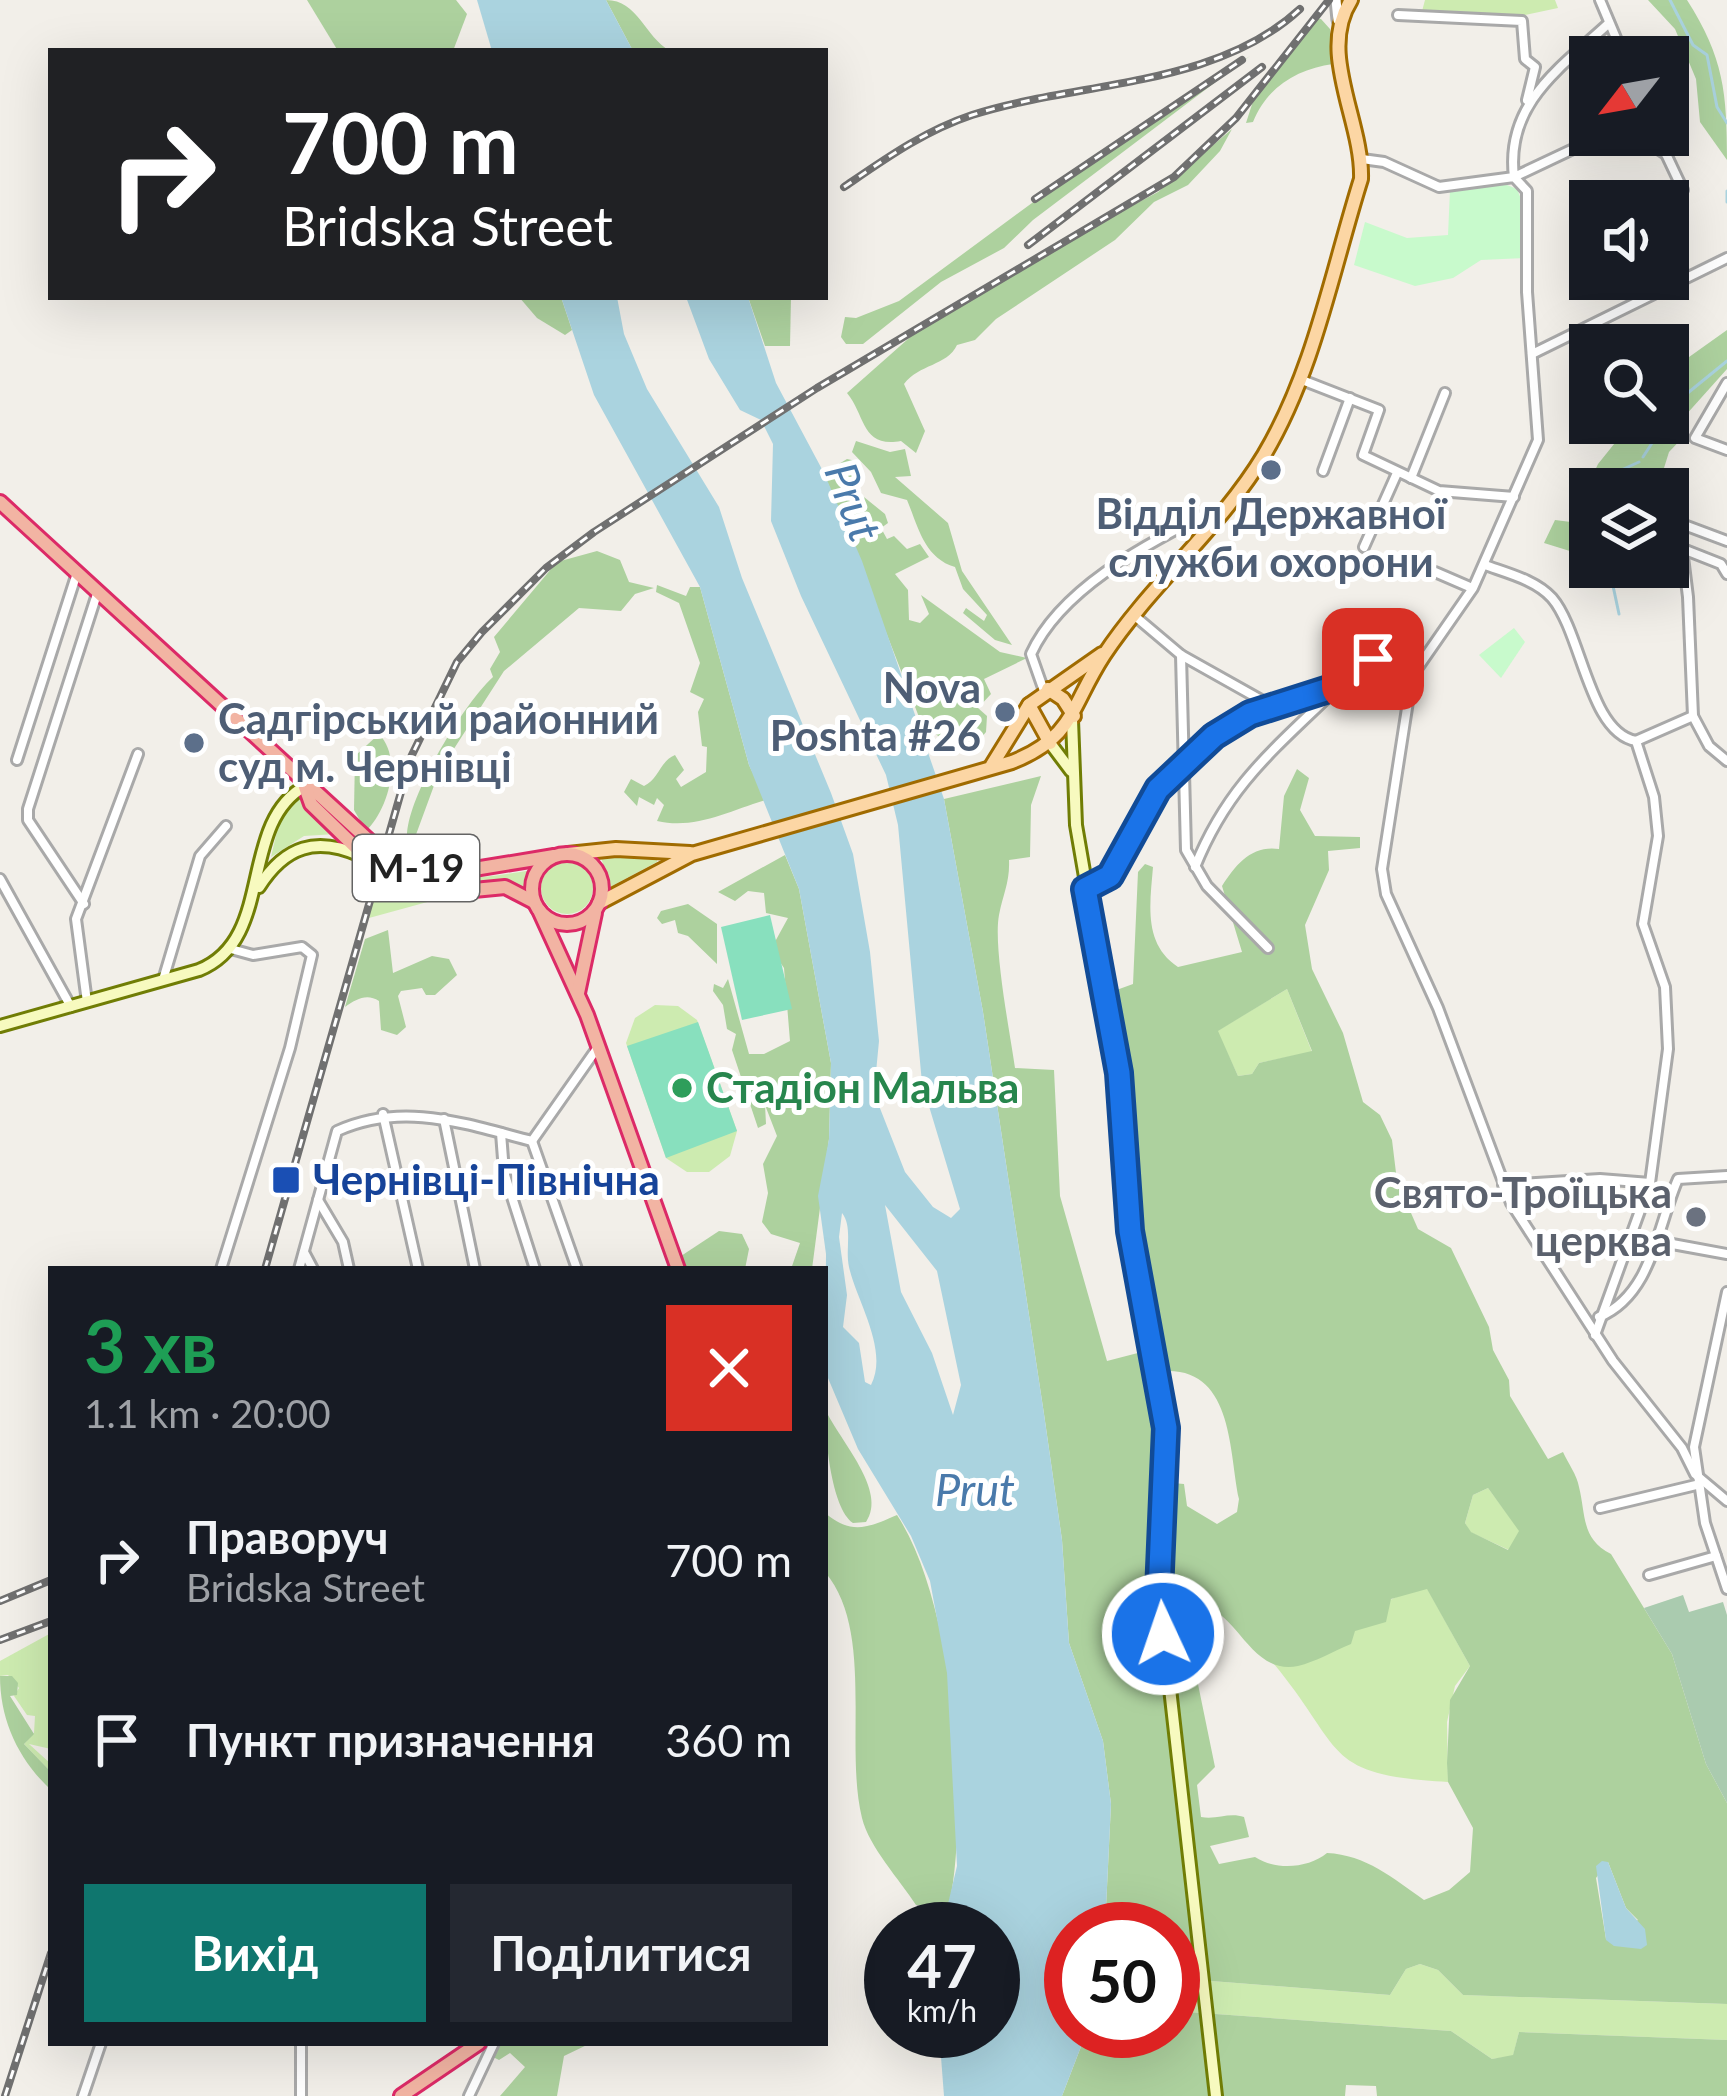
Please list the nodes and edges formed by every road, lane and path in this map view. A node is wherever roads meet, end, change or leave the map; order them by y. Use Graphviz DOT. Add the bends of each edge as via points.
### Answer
graph roads {
  1 [pos="1600,0"];
  2 [pos="1340,6"];
  3 [pos="1399,15"];
  4 [pos="1608,24"];
  5 [pos="1614,36"];
  6 [pos="1522,113"];
  7 [pos="1362,159"];
  8 [pos="1514,176"];
  9 [pos="1678,180"];
  10 [pos="1727,258"];
  11 [pos="1532,354"];
  12 [pos="1302,380"];
  13 [pos="1727,383"];
  14 [pos="1445,393"];
  15 [pos="1350,398"];
  16 [pos="1727,450"];
  17 [pos="1323,471"];
  18 [pos="1396,473"];
  19 [pos="1411,478"];
  20 [pos="1514,497"];
  21 [pos="0,502"];
  22 [pos="1216,519"];
  23 [pos="1689,527"];
  24 [pos="1727,541"];
  25 [pos="1364,548"];
  26 [pos="1689,551"];
  27 [pos="1485,565"];
  28 [pos="1435,572"];
  29 [pos="77,573"];
  30 [pos="1727,574"];
  31 [pos="1473,588"];
  32 [pos="1685,588"];
  33 [pos="98,592"];
  34 [pos="1136,617"];
  35 [pos="1105,652"];
  36 [pos="1181,655"];
  37 [pos="1417,664"];
  38 [pos="1338,686"];
  39 [pos="1046,690"];
  40 [pos="1028,704"];
  41 [pos="1271,706"];
  42 [pos="1693,716"];
  43 [pos="1073,718"];
  44 [pos="1636,741"];
  45 [pos="1050,743"];
  46 [pos="138,754"];
  47 [pos="17,760"];
  48 [pos="1727,760"];
  49 [pos="992,765"];
  50 [pos="1180,767"];
  51 [pos="1072,775"];
  52 [pos="305,786"];
  53 [pos="226,826"];
  54 [pos="692,854"];
  55 [pos="561,855"];
  56 [pos="361,856"];
  57 [pos="1194,869"];
  58 [pos="0,880"];
  59 [pos="1085,889"];
  60 [pos="250,899"];
  61 [pos="84,904"];
  62 [pos="537,906"];
  63 [pos="598,906"];
  64 [pos="1268,948"];
  65 [pos="231,950"];
  66 [pos="162,981"];
  67 [pos="578,994"];
  68 [pos="87,1002"];
  69 [pos="71,1007"];
  70 [pos="0,1026"];
  71 [pos="598,1047"];
  72 [pos="383,1114"];
  73 [pos="444,1119"];
  74 [pos="501,1133"];
  75 [pos="532,1141"];
  76 [pos="1727,1176"];
  77 [pos="1650,1183"];
  78 [pos="1503,1185"];
  79 [pos="317,1199"];
  80 [pos="1656,1240"];
  81 [pos="304,1252"];
  82 [pos="1727,1253"];
  83 [pos="222,1266"];
  84 [pos="300,1266"];
  85 [pos="311,1266"];
  86 [pos="348,1266"];
  87 [pos="417,1266"];
  88 [pos="474,1266"];
  89 [pos="534,1266"];
  90 [pos="576,1266"];
  91 [pos="676,1266"];
  92 [pos="1727,1292"];
  93 [pos="1598,1317"];
  94 [pos="1595,1336"];
  95 [pos="1696,1480"];
  96 [pos="1727,1502"];
  97 [pos="1600,1508"];
  98 [pos="1716,1556"];
  99 [pos="1649,1575"];
  100 [pos="1727,1589"];
  101 [pos="100,2046"];
  102 [pos="301,2046"];
  103 [pos="475,2046"];
  104 [pos="493,2046"];
  105 [pos="83,2096"];
  106 [pos="302,2096"];
  107 [pos="401,2096"];
  108 [pos="469,2096"];
  109 [pos="1216,2096"];
  1 -- 4 [label="street"];
  2 -- 7 [label="main road" via="1340,55"];
  3 -- 6 [label="street" via="1522,21 1525,59 1534,68"];
  4 -- 5 [label="street"];
  4 -- 6 [label="street" via="1563,61"];
  6 -- 8 [label="street"];
  7 -- 8 [label="street" via="1439,187"];
  7 -- 12 [label="main road"];
  8 -- 9 [label="street" via="1588,142 1652,145"];
  8 -- 11 [label="street" via="1527,191"];
  10 -- 11 [label="street"];
  11 -- 20 [label="street" via="1540,425"];
  12 -- 15 [label="street"];
  12 -- 22 [label="main road" via="1264,455"];
  13 -- 16 [label="street" via="1695,438"];
  14 -- 19 [label="street"];
  15 -- 17 [label="street"];
  15 -- 18 [label="street" via="1379,410 1363,455"];
  18 -- 19 [label="street"];
  18 -- 25 [label="street"];
  19 -- 20 [label="street" via="1439,491"];
  20 -- 27 [label="street"];
  21 -- 29 [label="highway, М-19"];
  22 -- 34 [label="main road"];
  22 -- 39 [label="street" via="1202,516 1142,548 1061,614 1031,654"];
  23 -- 24 [label="street"];
  26 -- 30 [label="street"];
  27 -- 31 [label="street"];
  27 -- 44 [label="street" via="1553,599 1605,717"];
  28 -- 31 [label="street"];
  29 -- 33 [label="highway, М-19"];
  29 -- 47 [label="street"];
  31 -- 37 [label="street"];
  32 -- 42 [label="street"];
  33 -- 52 [label="highway, М-19"];
  33 -- 61 [label="street" via="28,809"];
  34 -- 35 [label="main road"];
  34 -- 36 [label="street"];
  35 -- 39 [label="main road"];
  35 -- 43 [label="main road"];
  36 -- 41 [label="street"];
  36 -- 50 [label="street"];
  37 -- 38 [label="street" via="1373,659"];
  37 -- 78 [label="street" via="1382,868"];
  38 -- 41 [label="street"];
  38 -- 57 [label="street" via="1257,762"];
  39 -- 40 [label="main road"];
  39 -- 43 [label="main road"];
  40 -- 45 [label="main road"];
  40 -- 49 [label="main road"];
  41 -- 50 [label="street" via="1214,736"];
  42 -- 44 [label="street"];
  42 -- 48 [label="street"];
  43 -- 45 [label="main road"];
  43 -- 51 [label="main road"];
  44 -- 77 [label="street" via="1658,836 1644,937 1669,1013"];
  45 -- 49 [label="main road"];
  45 -- 51 [label="main road"];
  46 -- 61 [label="street"];
  49 -- 54 [label="main road"];
  50 -- 57 [label="street" via="1181,833"];
  50 -- 59 [label="street" via="1143,811 1110,876"];
  51 -- 59 [label="main road"];
  52 -- 55 [label="highway, М-19" via="387,857 414,868 465,872"];
  52 -- 56 [label="highway, М-19" via="311,804"];
  52 -- 60 [label="main road" via="279,806"];
  53 -- 66 [label="street" via="200,856"];
  54 -- 55 [label="main road"];
  54 -- 63 [label="main road"];
  55 -- 62 [label="highway, М-19" via="534,878"];
  55 -- 63 [label="highway" via="588,861 598,873"];
  56 -- 60 [label="main road" via="302,846 277,861"];
  56 -- 62 [label="highway, М-19" via="416,885 453,892 506,887"];
  57 -- 64 [label="street"];
  58 -- 69 [label="street"];
  59 -- 109 [label="main road" via="1119,1073 1130,1231 1166,1428 1159,1592"];
  60 -- 65 [label="main road"];
  61 -- 68 [label="street" via="76,919"];
  62 -- 63 [label="highway, М-19" via="571,924"];
  62 -- 67 [label="highway, М-19"];
  63 -- 67 [label="highway"];
  65 -- 66 [label="main road" via="208,967"];
  65 -- 83 [label="street" via="253,956 302,947 312,955"];
  66 -- 68 [label="main road"];
  67 -- 71 [label="highway, М-19"];
  68 -- 69 [label="main road"];
  69 -- 70 [label="main road"];
  71 -- 75 [label="street"];
  71 -- 91 [label="highway, М-19"];
  72 -- 73 [label="street"];
  72 -- 79 [label="street" via="337,1131"];
  72 -- 87 [label="street"];
  73 -- 74 [label="street"];
  73 -- 88 [label="street"];
  74 -- 75 [label="street"];
  74 -- 89 [label="street" via="504,1172"];
  75 -- 90 [label="street"];
  76 -- 80 [label="street" via="1678,1179"];
  77 -- 78 [label="street"];
  77 -- 93 [label="street"];
  78 -- 94 [label="street"];
  79 -- 81 [label="street"];
  79 -- 86 [label="street"];
  80 -- 82 [label="street"];
  80 -- 93 [label="street" via="1633,1294"];
  81 -- 84 [label="street"];
  81 -- 85 [label="street"];
  92 -- 95 [label="street" via="1694,1448"];
  93 -- 94 [label="street"];
  94 -- 95 [label="street" via="1682,1448"];
  95 -- 96 [label="street"];
  95 -- 97 [label="street"];
  95 -- 98 [label="street"];
  98 -- 99 [label="street"];
  98 -- 100 [label="street"];
  101 -- 105 [label="street"];
  102 -- 106 [label="street"];
  103 -- 107 [label="highway"];
  104 -- 108 [label="street"];
}
